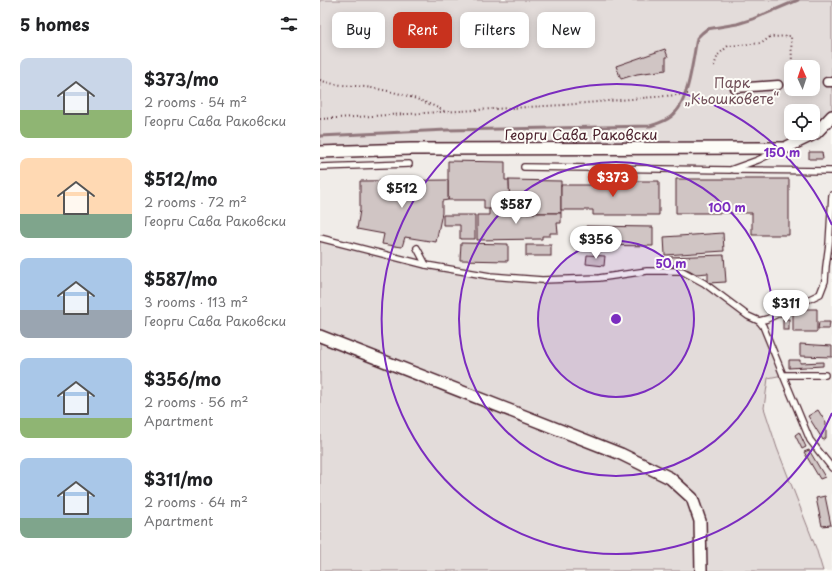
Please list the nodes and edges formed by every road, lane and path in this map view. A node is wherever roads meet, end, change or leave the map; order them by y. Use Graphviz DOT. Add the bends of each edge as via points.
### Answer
graph roads {
  1 [pos="792,60"];
  2 [pos="714,66"];
  3 [pos="320,80"];
  4 [pos="778,85"];
  5 [pos="735,88"];
  6 [pos="688,94"];
  7 [pos="446,112"];
  8 [pos="832,116"];
  9 [pos="320,119"];
  10 [pos="785,148"];
  11 [pos="320,152"];
  12 [pos="409,164"];
  13 [pos="320,167"];
  14 [pos="524,167"];
  15 [pos="730,170"];
  16 [pos="832,171"];
  17 [pos="832,195"];
  18 [pos="320,238"];
  19 [pos="417,248"];
  20 [pos="426,265"];
  21 [pos="759,321"];
  22 [pos="320,336"];
  23 [pos="783,375"];
  24 [pos="825,375"];
  25 [pos="832,468"];
  26 [pos="701,571"];
  1 -- 2 [label="path" via="791,36 770,37 762,44 728,46 718,55"];
  3 -- 7 [label="path" via="331,85 365,87 403,94"];
  4 -- 5 [label="street"];
  6 -- 7 [label="path"];
  7 -- 9 [label="path"];
  8 -- 10 [label="street, Георги Сава Раковски" via="816,133"];
  10 -- 11 [label="street, Георги Сава Раковски" via="410,149"];
  10 -- 15 [label="lane"];
  12 -- 13 [label="lane"];
  14 -- 15 [label="lane"];
  15 -- 16 [label="lane"];
  17 -- 21 [label="lane" via="825,281 820,294"];
  18 -- 20 [label="lane"];
  19 -- 20 [label="lane"];
  20 -- 21 [label="lane" via="490,276 542,280 599,278 648,271 682,271"];
  21 -- 23 [label="lane"];
  22 -- 26 [label="street" via="621,454 670,478 692,498 700,521"];
  23 -- 24 [label="lane"];
  23 -- 25 [label="lane" via="810,440"];
}
